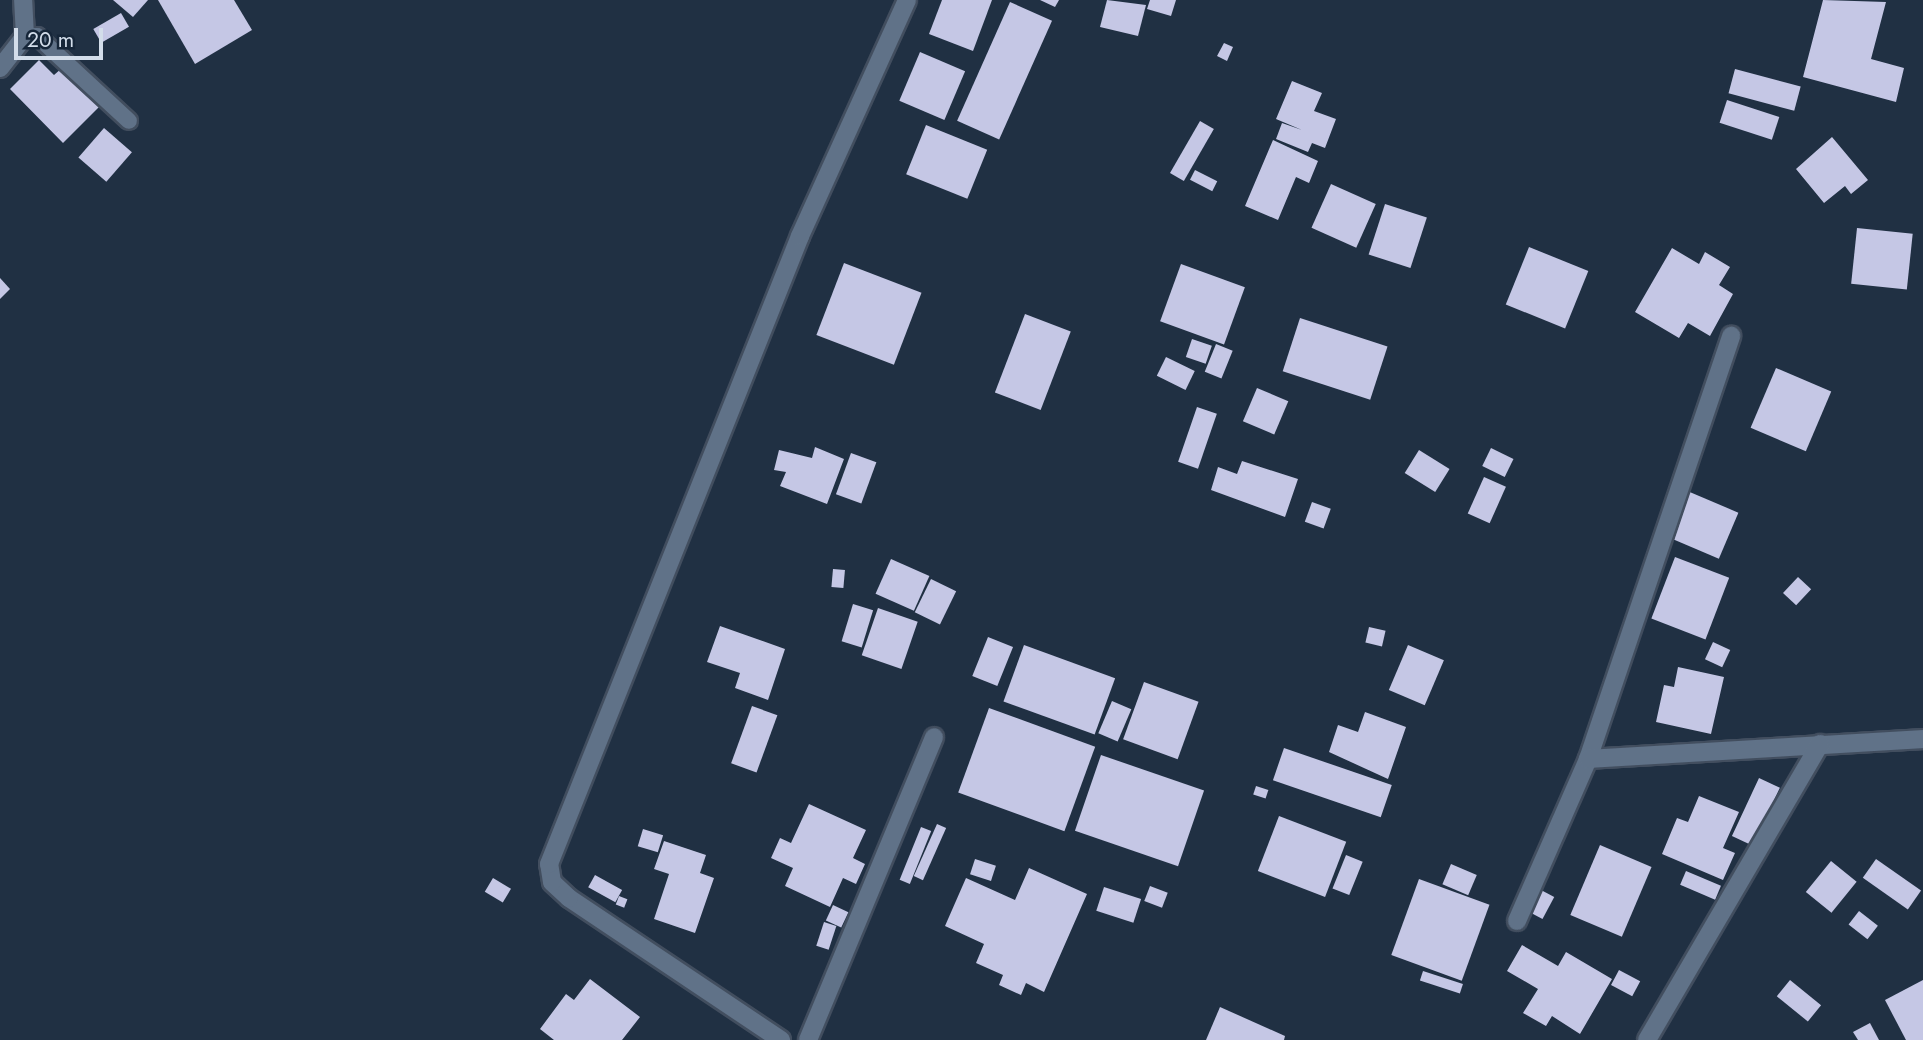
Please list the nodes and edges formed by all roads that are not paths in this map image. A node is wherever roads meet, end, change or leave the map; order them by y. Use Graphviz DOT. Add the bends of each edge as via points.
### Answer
graph roads {
  1 [pos="23,0"];
  2 [pos="907,0"];
  3 [pos="25,36"];
  4 [pos="0,68"];
  5 [pos="129,121"];
  6 [pos="1731,336"];
  7 [pos="934,737"];
  8 [pos="1923,739"];
  9 [pos="1820,744"];
  10 [pos="1588,759"];
  11 [pos="1517,921"];
  12 [pos="781,1040"];
  13 [pos="808,1040"];
  14 [pos="1647,1040"];
  1 -- 3 [label="street"];
  2 -- 12 [label="street" via="800,236 549,864 552,881 569,898"];
  3 -- 4 [label="street"];
  3 -- 5 [label="lane" via="37,36"];
  6 -- 10 [label="street"];
  7 -- 13 [label="street"];
  8 -- 9 [label="street"];
  9 -- 10 [label="street"];
  9 -- 14 [label="street"];
  10 -- 11 [label="street"];
}
